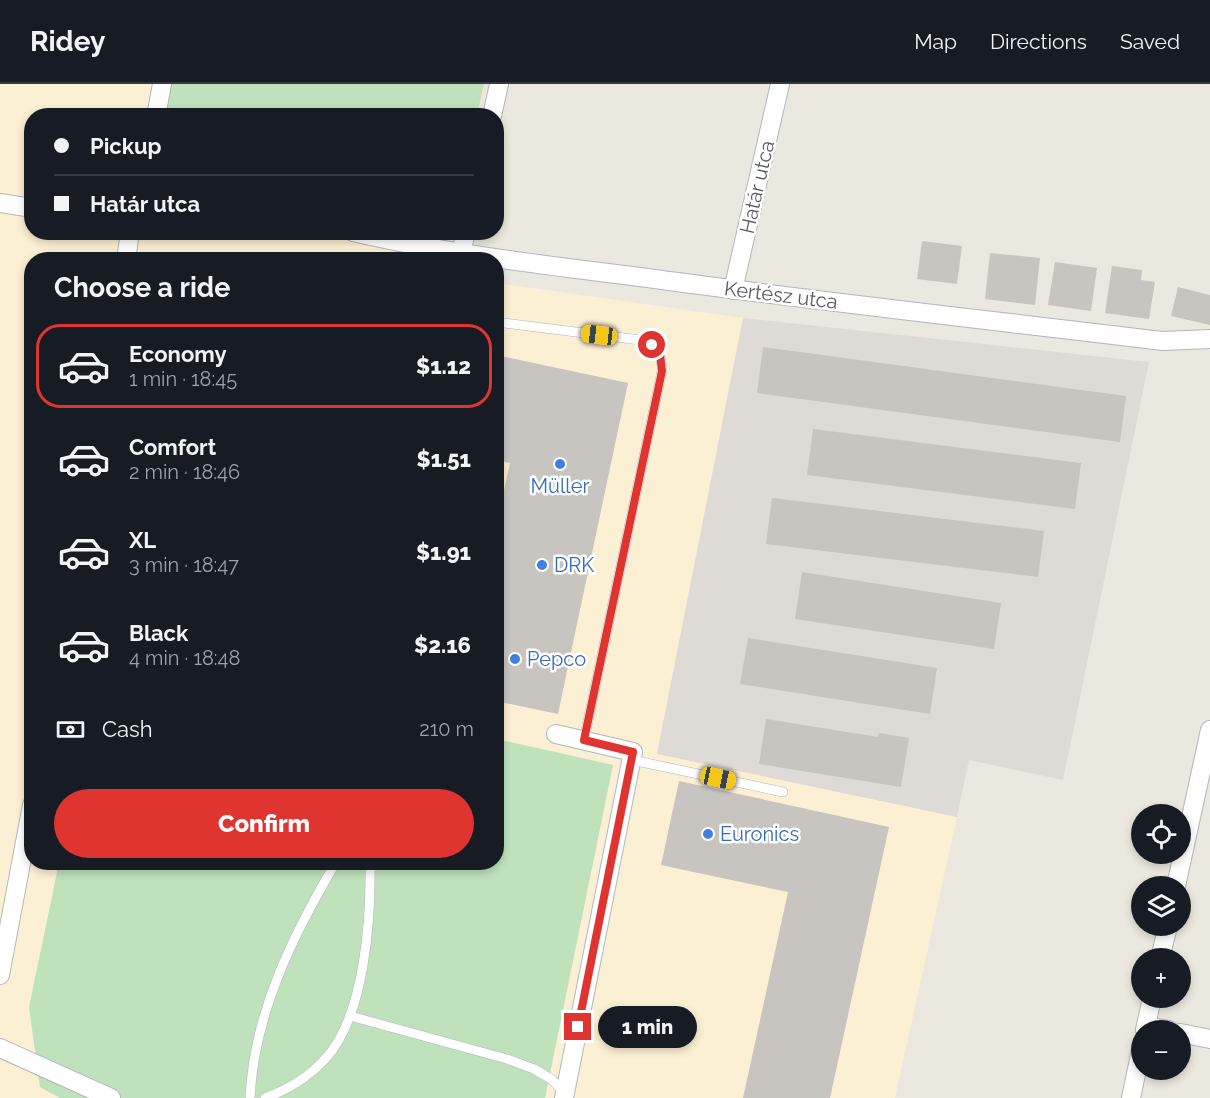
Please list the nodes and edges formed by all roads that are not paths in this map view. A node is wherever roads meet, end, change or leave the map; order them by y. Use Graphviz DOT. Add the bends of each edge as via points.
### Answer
graph roads {
  1 [pos="162,84"];
  2 [pos="499,84"];
  3 [pos="780,84"];
  4 [pos="158,108"];
  5 [pos="494,108"];
  6 [pos="0,203"];
  7 [pos="24,207"];
  8 [pos="386,240"];
  9 [pos="450,252"];
  10 [pos="504,260"];
  11 [pos="733,290"];
  12 [pos="504,323"];
  13 [pos="1210,339"];
  14 [pos="556,734"];
  15 [pos="1209,737"];
  16 [pos="584,740"];
  17 [pos="633,756"];
  18 [pos="783,792"];
  19 [pos="24,842"];
  20 [pos="332,870"];
  21 [pos="370,870"];
  22 [pos="1178,876"];
  23 [pos="4,934"];
  24 [pos="0,975"];
  25 [pos="350,1016"];
  26 [pos="1191,1035"];
  27 [pos="1210,1039"];
  28 [pos="0,1048"];
  29 [pos="1135,1080"];
  30 [pos="564,1096"];
  31 [pos="111,1098"];
  32 [pos="250,1098"];
  33 [pos="265,1098"];
  34 [pos="1131,1098"];
  1 -- 4 [label="street"];
  2 -- 5 [label="street"];
  3 -- 11 [label="street, Határ utca"];
  6 -- 7 [label="street"];
  8 -- 9 [label="street, Kertész utca"];
  10 -- 11 [label="street, Kertész utca"];
  11 -- 13 [label="street, Kertész utca" via="1163,341"];
  12 -- 16 [label="lane" via="640,340 660,354 662,371"];
  14 -- 16 [label="street"];
  15 -- 22 [label="street"];
  16 -- 17 [label="street"];
  17 -- 18 [label="lane"];
  17 -- 30 [label="street"];
  19 -- 23 [label="street"];
  20 -- 32 [label="lane" via="272,990 259,1035"];
  21 -- 25 [label="lane" via="368,931 361,979"];
  23 -- 24 [label="street"];
  25 -- 30 [label="lane" via="534,1069 551,1079"];
  25 -- 33 [label="lane" via="327,1058 283,1092"];
  26 -- 27 [label="street"];
  28 -- 31 [label="street"];
  29 -- 34 [label="street"];
}
